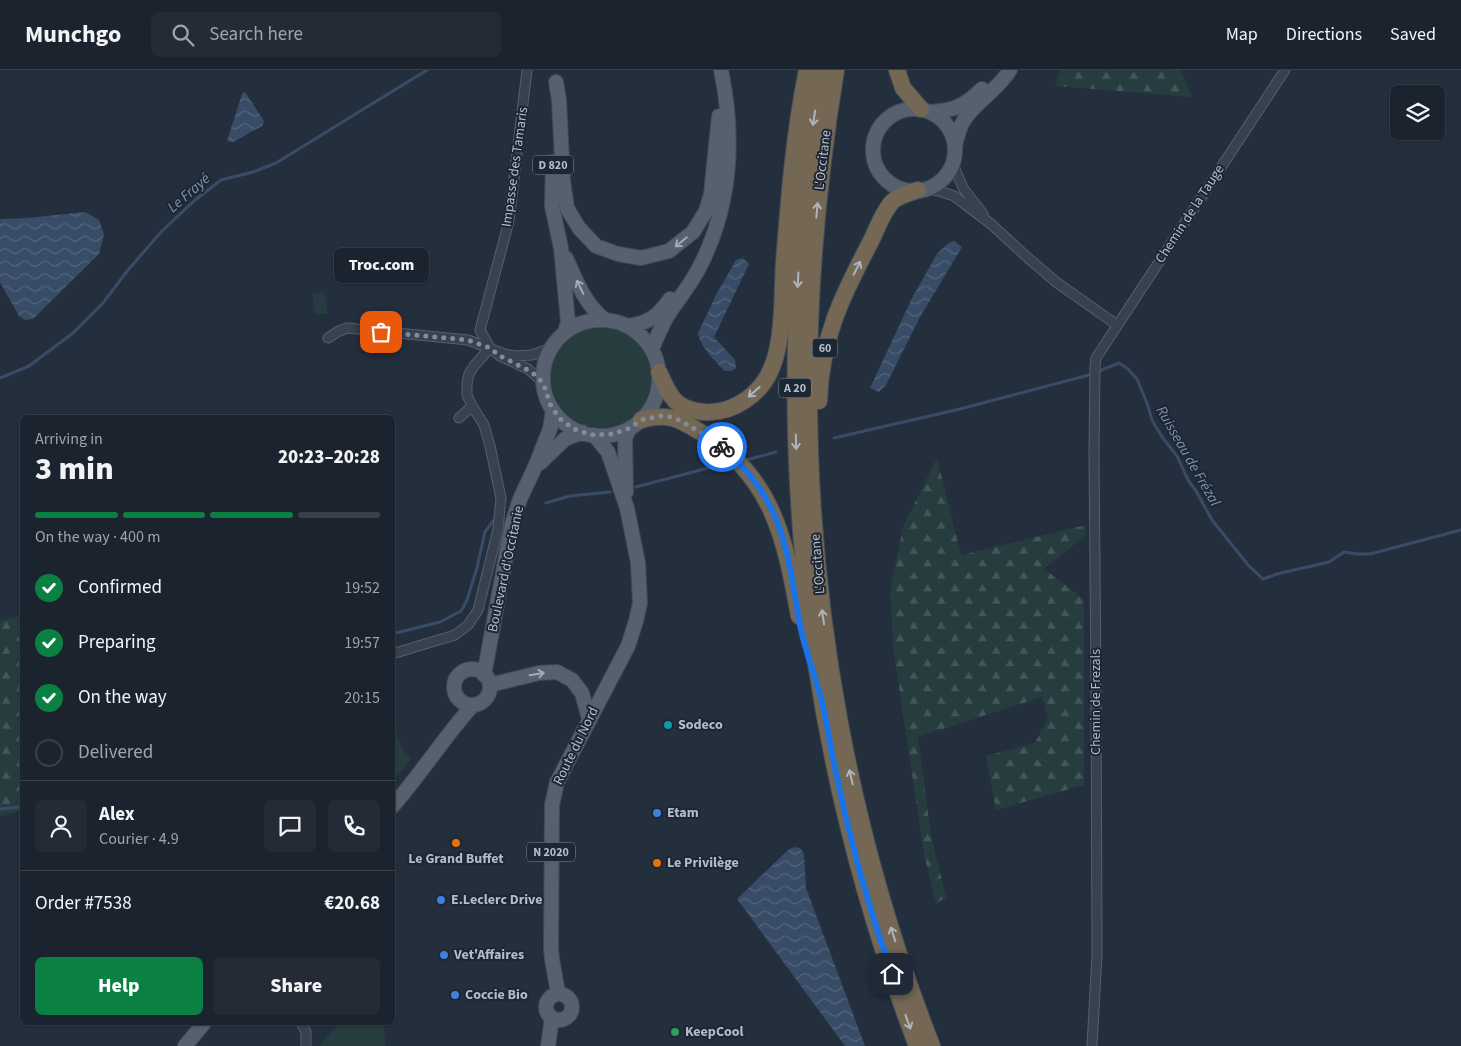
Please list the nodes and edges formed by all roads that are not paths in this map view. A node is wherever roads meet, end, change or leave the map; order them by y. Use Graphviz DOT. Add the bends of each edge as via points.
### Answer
graph roads {
  1 [pos="528,70"];
  2 [pos="712,70"];
  3 [pos="721,70"];
  4 [pos="807,70"];
  5 [pos="822,70"];
  6 [pos="836,70"];
  7 [pos="897,70"];
  8 [pos="999,70"];
  9 [pos="1010,70"];
  10 [pos="1285,70"];
  11 [pos="556,76"];
  12 [pos="926,111"];
  13 [pos="719,116"];
  14 [pos="955,147"];
  15 [pos="953,164"];
  16 [pos="922,190"];
  17 [pos="991,224"];
  18 [pos="561,248"];
  19 [pos="605,320"];
  20 [pos="1117,324"];
  21 [pos="628,326"];
  22 [pos="566,332"];
  23 [pos="328,338"];
  24 [pos="490,348"];
  25 [pos="551,348"];
  26 [pos="652,350"];
  27 [pos="1095,362"];
  28 [pos="659,372"];
  29 [pos="544,385"];
  30 [pos="472,406"];
  31 [pos="553,410"];
  32 [pos="459,418"];
  33 [pos="636,424"];
  34 [pos="588,434"];
  35 [pos="535,467"];
  36 [pos="626,508"];
  37 [pos="815,538"];
  38 [pos="490,643"];
  39 [pos="395,653"];
  40 [pos="470,670"];
  41 [pos="487,680"];
  42 [pos="460,700"];
  43 [pos="473,705"];
  44 [pos="822,706"];
  45 [pos="589,718"];
  46 [pos="453,727"];
  47 [pos="395,804"];
  48 [pos="558,993"];
  49 [pos="556,1019"];
  50 [pos="202,1025"];
  51 [pos="302,1025"];
  52 [pos="185,1046"];
  53 [pos="306,1046"];
  54 [pos="548,1046"];
  55 [pos="555,1046"];
  56 [pos="917,1046"];
  57 [pos="932,1046"];
  58 [pos="1092,1046"];
  1 -- 24 [label="street, Impasse des Tamaris" via="509,221 480,330"];
  2 -- 13 [label="main road"];
  3 -- 26 [label="main road" via="729,141 729,170 722,205 698,270 667,317"];
  4 -- 28 [label="highway, one-way" via="794,152 780,338 764,384 737,405 707,412 686,408 675,401"];
  5 -- 44 [label="highway, L'Occitane / A 20, one-way" via="800,239 795,392 796,472 802,546"];
  37 -- 6 [label="highway, L'Occitane / A 20, one-way" via="809,420 810,307 820,187"];
  7 -- 12 [label="highway" via="903,88"];
  8 -- 12 [label="main road" via="972,99 957,108 942,112"];
  9 -- 14 [label="main road" via="965,118"];
  10 -- 20 [label="street, Chemin de la Tauge"];
  13 -- 11 [label="main road, one-way" via="711,194 706,211 692,232 669,251 641,258 618,254 596,246 578,228 567,208 562,181"];
  11 -- 18 [label="main road, D 820" via="552,206"];
  12 -- 14 [label="main road" via="948,126"];
  12 -- 16 [label="main road" via="911,109 891,116 877,133 874,143 878,169 888,181 902,188"];
  13 -- 21 [label="main road" via="718,187 702,243 662,310 650,320"];
  14 -- 15 [label="main road"];
  15 -- 16 [label="main road" via="937,184"];
  15 -- 17 [label="street" via="963,188"];
  16 -- 17 [label="street" via="954,196"];
  37 -- 16 [label="highway, 60, one-way" via="819,383 824,349 847,287 885,213 894,201"];
  17 -- 20 [label="street" via="1056,282"];
  19 -- 18 [label="main road, D 820, one-way" via="587,302"];
  18 -- 22 [label="main road, D 820" via="568,322"];
  19 -- 21 [label="main road"];
  19 -- 22 [label="main road" via="584,322"];
  20 -- 27 [label="street, Chemin de la Tauge"];
  21 -- 26 [label="main road" via="642,336"];
  22 -- 25 [label="main road"];
  23 -- 24 [label="street" via="347,328 468,340"];
  24 -- 25 [label="street" via="504,354 532,356"];
  24 -- 29 [label="street" via="537,376"];
  24 -- 30 [label="street" via="469,374 467,395"];
  25 -- 29 [label="main road" via="544,366"];
  26 -- 28 [label="main road"];
  27 -- 58 [label="street, Chemin de Frezals" via="1096,955"];
  28 -- 33 [label="main road" via="656,398 650,410"];
  29 -- 31 [label="main road"];
  30 -- 32 [label="street"];
  30 -- 39 [label="street" via="484,425 500,498 498,529 478,610 468,625 455,635"];
  31 -- 34 [label="main road" via="566,424"];
  31 -- 35 [label="main road, Boulevard d'Occitanie" via="550,429"];
  33 -- 34 [label="main road" via="613,434"];
  33 -- 36 [label="main road, Route du Nord / N 2020" via="625,438"];
  33 -- 44 [label="highway" via="661,416 681,421 719,444 743,466 765,496 781,534"];
  34 -- 35 [label="main road, Boulevard d'Occitanie" via="565,439"];
  34 -- 36 [label="main road, Route du Nord / N 2020" via="608,452"];
  35 -- 38 [label="main road, Boulevard d'Occitanie" via="512,524"];
  36 -- 45 [label="main road, Route du Nord / N 2020" via="638,563 640,603 628,646"];
  57 -- 37 [label="highway, L'Occitane / A 20, one-way" via="892,933 864,836 835,696"];
  38 -- 40 [label="main road, Boulevard d'Occitanie"];
  38 -- 41 [label="main road, Boulevard d'Occitanie"];
  40 -- 41 [label="main road" via="478,670"];
  40 -- 42 [label="main road, Boulevard d'Occitanie" via="461,674 455,684"];
  41 -- 43 [label="main road, Boulevard d'Occitanie" via="489,694 481,703"];
  41 -- 45 [label="main road, one-way" via="557,672 572,680 582,693"];
  42 -- 43 [label="main road"];
  42 -- 46 [label="main road, Boulevard d'Occitanie"];
  43 -- 46 [label="main road, Boulevard d'Occitanie"];
  44 -- 56 [label="highway, L'Occitane / A 20, one-way" via="864,890"];
  45 -- 48 [label="main road, Route du Nord / N 2020" via="557,782 552,804 551,949"];
  46 -- 47 [label="main road, Boulevard d'Occitanie"];
  48 -- 49 [label="main road" via="550,996 546,1004 547,1012"];
  48 -- 49 [label="main road" via="569,998 572,1009 568,1016"];
  49 -- 54 [label="main road"];
  49 -- 55 [label="main road"];
  50 -- 52 [label="main road"];
  51 -- 53 [label="street"];
}
